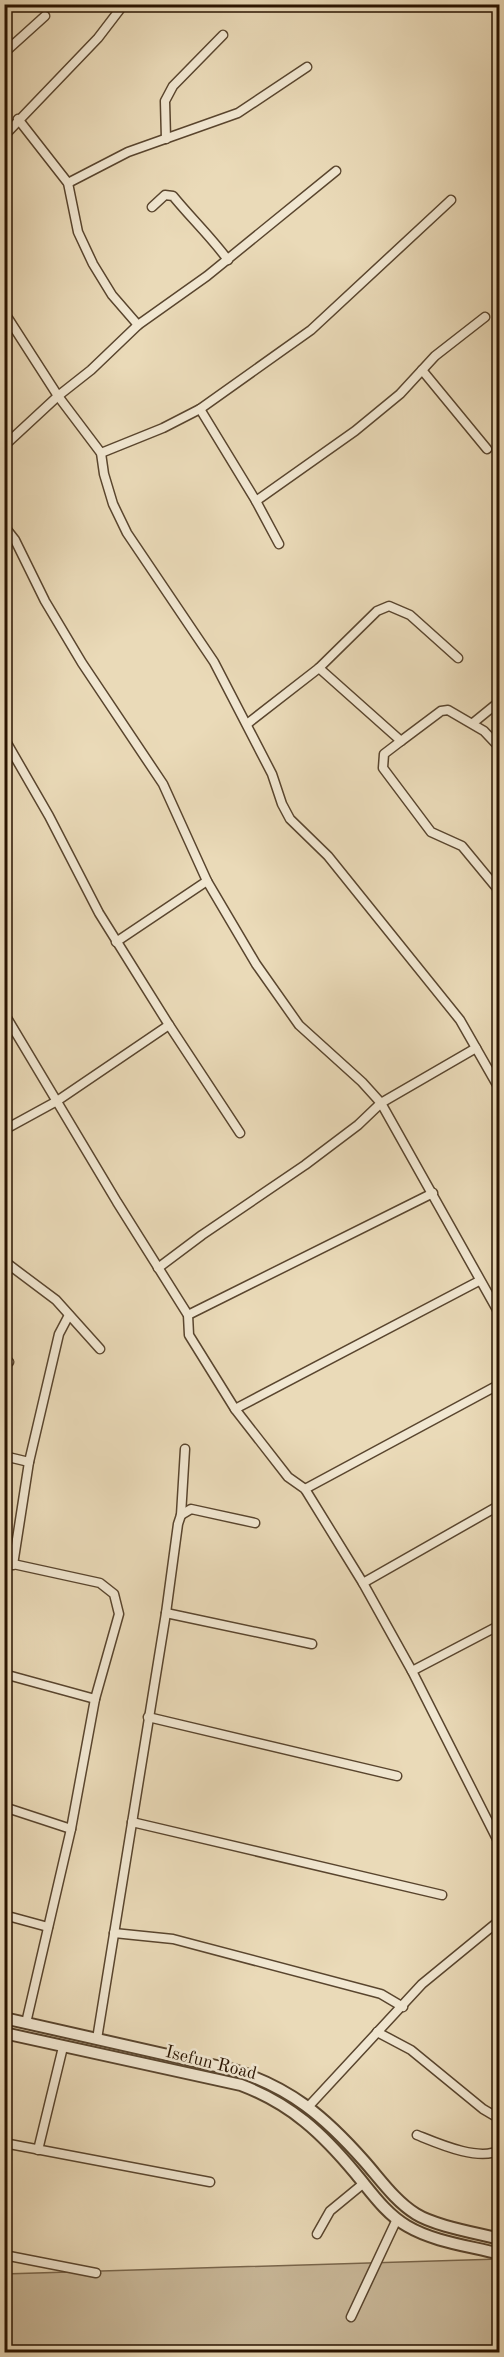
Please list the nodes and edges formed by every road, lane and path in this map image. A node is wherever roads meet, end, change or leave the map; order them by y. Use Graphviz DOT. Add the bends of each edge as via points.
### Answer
graph roads {
  1 [pos="124,4"];
  2 [pos="45,16"];
  3 [pos="223,35"];
  4 [pos="4,53"];
  5 [pos="307,67"];
  6 [pos="18,119"];
  7 [pos="4,136"];
  8 [pos="166,139"];
  9 [pos="336,171"];
  10 [pos="68,183"];
  11 [pos="451,200"];
  12 [pos="152,207"];
  13 [pos="228,260"];
  14 [pos="4,312"];
  15 [pos="485,317"];
  16 [pos="138,325"];
  17 [pos="422,370"];
  18 [pos="58,396"];
  19 [pos="200,409"];
  20 [pos="4,446"];
  21 [pos="487,449"];
  22 [pos="101,453"];
  23 [pos="256,501"];
  24 [pos="4,525"];
  25 [pos="279,544"];
  26 [pos="458,658"];
  27 [pos="319,668"];
  28 [pos="500,701"];
  29 [pos="473,723"];
  30 [pos="247,724"];
  31 [pos="4,738"];
  32 [pos="401,741"];
  33 [pos="500,748"];
  34 [pos="207,881"];
  35 [pos="500,892"];
  36 [pos="116,942"];
  37 [pos="4,1012"];
  38 [pos="169,1025"];
  39 [pos="476,1048"];
  40 [pos="500,1090"];
  41 [pos="57,1101"];
  42 [pos="381,1103"];
  43 [pos="4,1130"];
  44 [pos="240,1133"];
  45 [pos="433,1193"];
  46 [pos="4,1261"];
  47 [pos="158,1268"];
  48 [pos="479,1281"];
  49 [pos="188,1314"];
  50 [pos="69,1315"];
  51 [pos="500,1315"];
  52 [pos="100,1349"];
  53 [pos="500,1384"];
  54 [pos="235,1409"];
  55 [pos="185,1449"];
  56 [pos="4,1456"];
  57 [pos="29,1462"];
  58 [pos="304,1490"];
  59 [pos="500,1505"];
  60 [pos="181,1515"];
  61 [pos="255,1523"];
  62 [pos="9,1563"];
  63 [pos="363,1582"];
  64 [pos="166,1613"];
  65 [pos="500,1625"];
  66 [pos="312,1644"];
  67 [pos="412,1671"];
  68 [pos="4,1674"];
  69 [pos="95,1700"];
  70 [pos="148,1718"];
  71 [pos="397,1776"];
  72 [pos="4,1807"];
  73 [pos="132,1822"];
  74 [pos="71,1828"];
  75 [pos="500,1845"];
  76 [pos="442,1895"];
  77 [pos="4,1915"];
  78 [pos="500,1920"];
  79 [pos="48,1927"];
  80 [pos="114,1933"];
  81 [pos="403,2007"];
  82 [pos="4,2018"];
  83 [pos="27,2024"];
  84 [pos="377,2032"];
  85 [pos="4,2033"];
  86 [pos="97,2039"];
  87 [pos="63,2047"];
  88 [pos="182,2058"];
  89 [pos="178,2071"];
  90 [pos="309,2106"];
  91 [pos="500,2119"];
  92 [pos="417,2135"];
  93 [pos="4,2144"];
  94 [pos="38,2150"];
  95 [pos="500,2150"];
  96 [pos="210,2182"];
  97 [pos="363,2183"];
  98 [pos="397,2219"];
  99 [pos="317,2234"];
  100 [pos="500,2239"];
  101 [pos="500,2254"];
  102 [pos="4,2255"];
  103 [pos="96,2273"];
  104 [pos="351,2317"];
  1 -- 6 [label="street" via="98,38"];
  2 -- 4 [label="street"];
  3 -- 8 [label="street" via="173,86 165,101"];
  5 -- 8 [label="street" via="238,113"];
  6 -- 7 [label="street"];
  6 -- 10 [label="street"];
  8 -- 10 [label="street" via="128,152"];
  9 -- 13 [label="street"];
  10 -- 16 [label="street" via="78,232 93,264"];
  11 -- 19 [label="street" via="311,330"];
  12 -- 13 [label="street" via="165,195 173,196"];
  13 -- 16 [label="street"];
  14 -- 18 [label="street"];
  15 -- 17 [label="street"];
  16 -- 18 [label="street"];
  17 -- 21 [label="street"];
  17 -- 23 [label="street" via="355,431"];
  18 -- 20 [label="street"];
  18 -- 22 [label="street"];
  19 -- 22 [label="street"];
  19 -- 23 [label="street"];
  22 -- 30 [label="street" via="113,504 127,533 214,662"];
  23 -- 25 [label="street"];
  24 -- 34 [label="street" via="82,663 162,784"];
  26 -- 27 [label="street" via="411,615 389,606 377,611"];
  27 -- 30 [label="street"];
  27 -- 32 [label="street"];
  28 -- 29 [label="street"];
  29 -- 32 [label="street" via="455,712 441,711"];
  29 -- 33 [label="street"];
  30 -- 39 [label="street" via="290,819 350,883 460,1020"];
  31 -- 36 [label="street"];
  32 -- 35 [label="street" via="384,754 383,768 431,832 462,846"];
  34 -- 36 [label="street"];
  34 -- 42 [label="street" via="256,964 299,1025"];
  36 -- 38 [label="street"];
  37 -- 41 [label="street"];
  38 -- 41 [label="street"];
  38 -- 44 [label="street"];
  39 -- 40 [label="street"];
  39 -- 42 [label="street"];
  41 -- 43 [label="street"];
  41 -- 47 [label="street"];
  42 -- 45 [label="street"];
  42 -- 47 [label="street" via="305,1165"];
  45 -- 48 [label="street"];
  45 -- 49 [label="street"];
  46 -- 50 [label="street" via="56,1300"];
  47 -- 49 [label="street"];
  48 -- 51 [label="street"];
  48 -- 54 [label="street"];
  49 -- 54 [label="street" via="189,1335"];
  50 -- 52 [label="street"];
  50 -- 57 [label="street" via="59,1334"];
  53 -- 58 [label="street"];
  54 -- 58 [label="street" via="288,1477"];
  55 -- 60 [label="street"];
  56 -- 57 [label="street"];
  57 -- 62 [label="street"];
  58 -- 63 [label="street"];
  59 -- 63 [label="street"];
  60 -- 61 [label="street" via="190,1509"];
  60 -- 64 [label="street"];
  62 -- 69 [label="street" via="100,1583 114,1594 119,1614"];
  63 -- 67 [label="street"];
  64 -- 66 [label="street"];
  64 -- 70 [label="street"];
  65 -- 67 [label="street"];
  67 -- 75 [label="street"];
  68 -- 69 [label="street"];
  69 -- 74 [label="street"];
  70 -- 71 [label="street"];
  70 -- 73 [label="street"];
  72 -- 74 [label="street"];
  73 -- 76 [label="street"];
  73 -- 80 [label="street"];
  74 -- 79 [label="street"];
  77 -- 79 [label="street"];
  78 -- 81 [label="street" via="422,1984"];
  79 -- 83 [label="street"];
  80 -- 81 [label="street" via="173,1939 381,1994"];
  80 -- 86 [label="street"];
  81 -- 84 [label="street"];
  82 -- 83 [label="street, Isefun Road"];
  83 -- 86 [label="street, Isefun Road"];
  84 -- 90 [label="street"];
  84 -- 91 [label="street" via="411,2050"];
  85 -- 87 [label="street, Isefun Road"];
  86 -- 88 [label="street, Isefun Road"];
  87 -- 89 [label="street, Isefun Road"];
  87 -- 94 [label="street"];
  88 -- 89 [label="street"];
  88 -- 90 [label="street, Isefun Road" via="260,2079"];
  89 -- 97 [label="street, Isefun Road" via="241,2085 291,2109 334,2148"];
  90 -- 100 [label="street, Isefun Road" via="417,2215"];
  92 -- 95 [label="street" via="482,2155"];
  93 -- 94 [label="street"];
  94 -- 96 [label="street"];
  97 -- 98 [label="street, Isefun Road"];
  97 -- 99 [label="street" via="330,2211"];
  98 -- 101 [label="street, Isefun Road" via="422,2234"];
  98 -- 104 [label="street"];
  102 -- 103 [label="street"];
}
